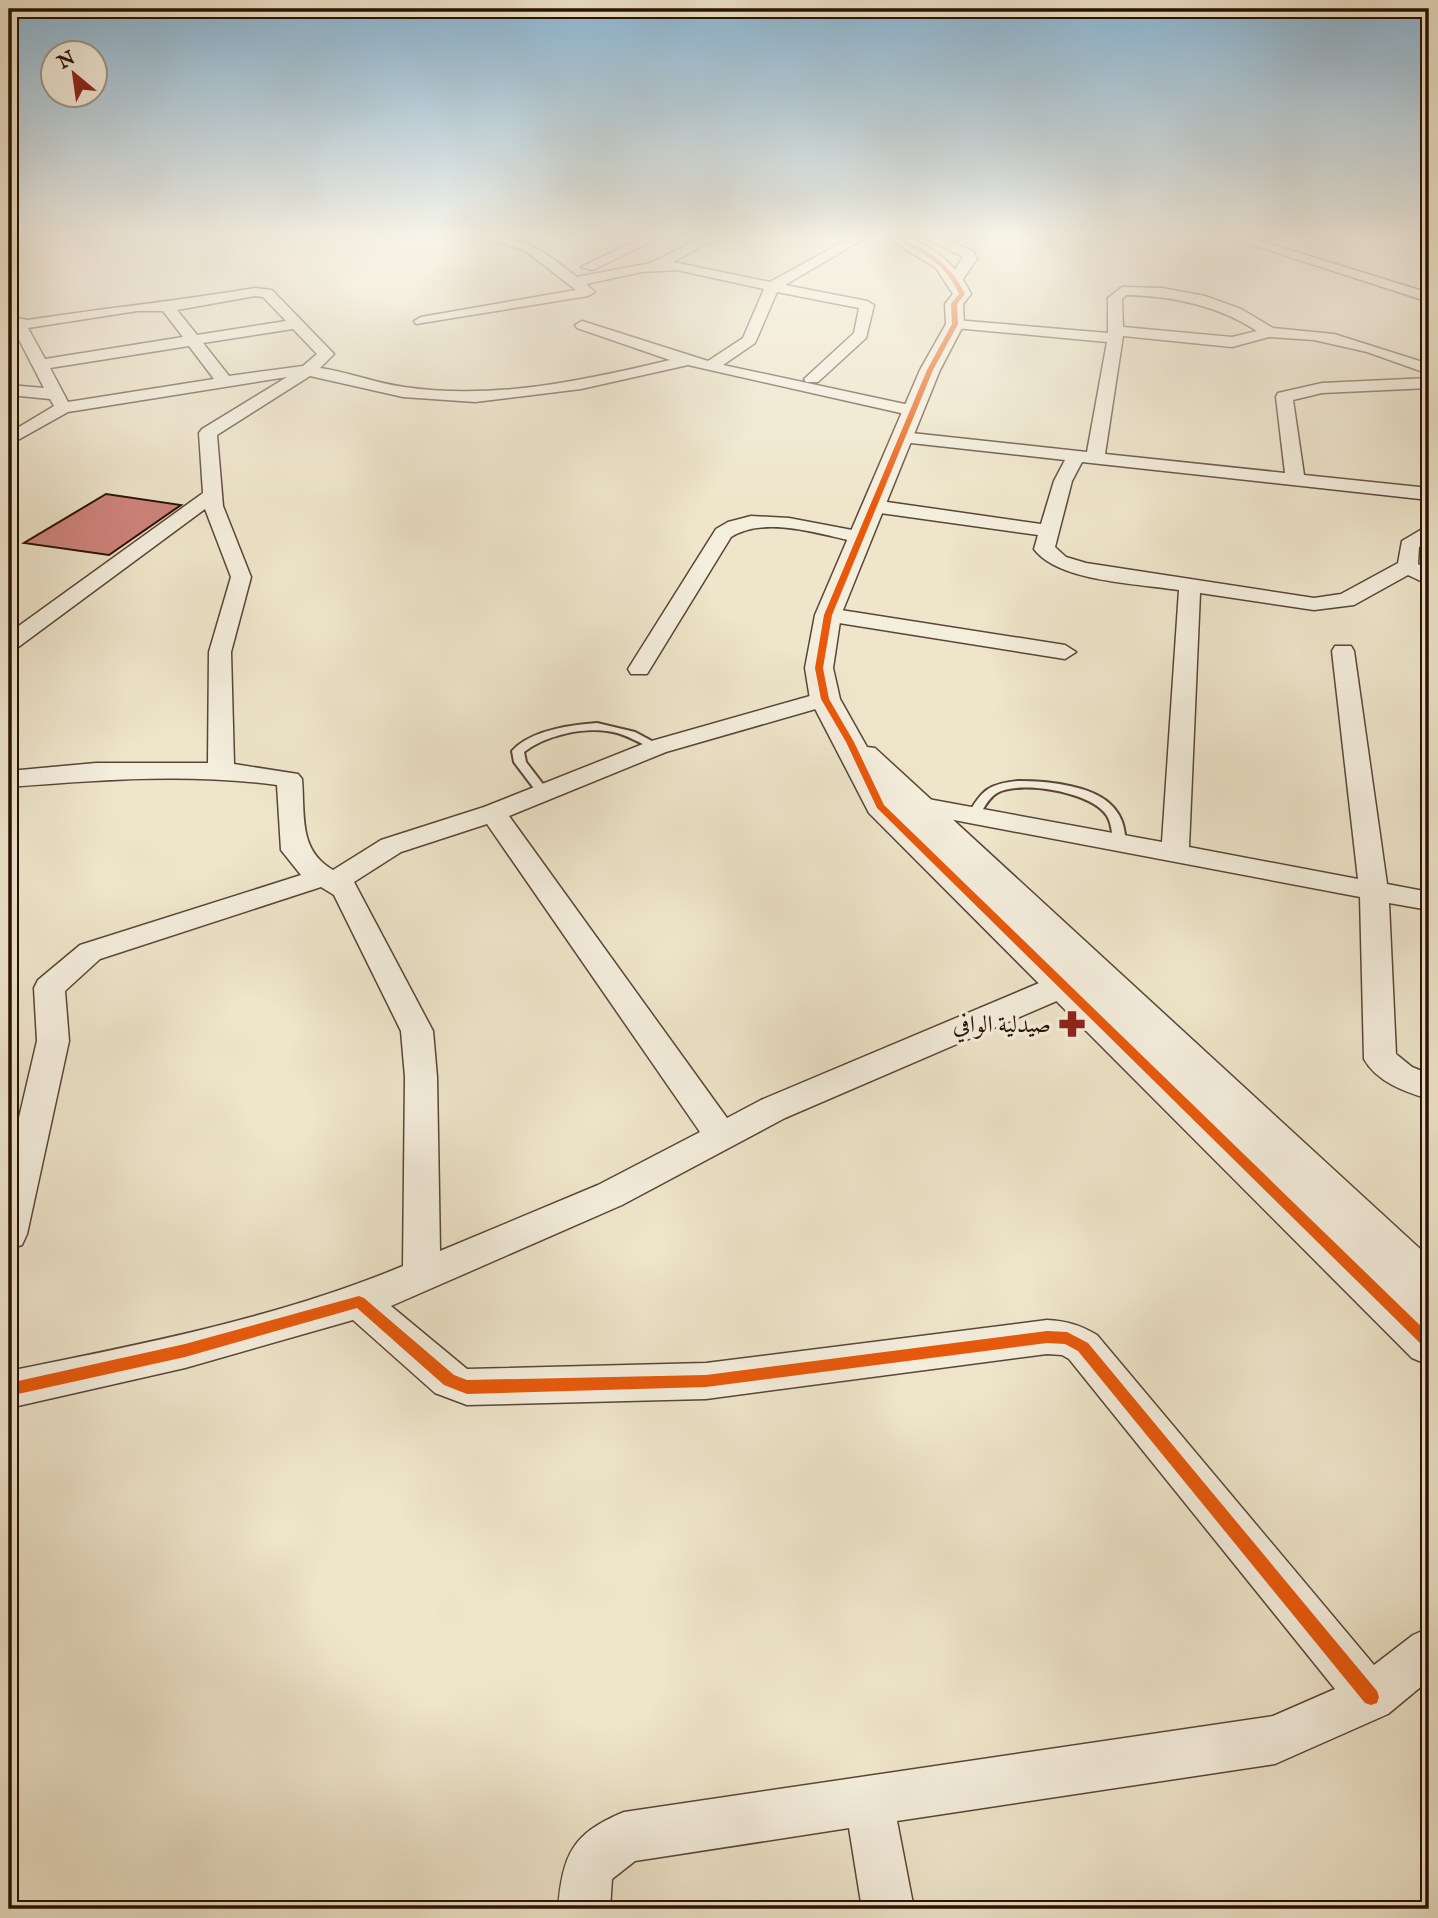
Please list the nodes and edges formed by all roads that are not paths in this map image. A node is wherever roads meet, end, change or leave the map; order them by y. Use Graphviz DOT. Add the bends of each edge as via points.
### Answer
graph roads {
  1 [pos="13,323"];
  2 [pos="180,324"];
  3 [pos="295,324"];
  4 [pos="758,324"];
  5 [pos="863,324"];
  6 [pos="945,324"];
  7 [pos="1051,324"];
  8 [pos="1116,324"];
  9 [pos="1256,324"];
  10 [pos="582,326"];
  11 [pos="1270,332"];
  12 [pos="1116,334"];
  13 [pos="193,341"];
  14 [pos="686,361"];
  15 [pos="39,365"];
  16 [pos="711,366"];
  17 [pos="1429,369"];
  18 [pos="307,371"];
  19 [pos="812,379"];
  20 [pos="225,382"];
  21 [pos="1429,383"];
  22 [pos="9,390"];
  23 [pos="59,401"];
  24 [pos="914,411"];
  25 [pos="902,437"];
  26 [pos="9,440"];
  27 [pos="1085,457"];
  28 [pos="1295,480"];
  29 [pos="1429,494"];
  30 [pos="212,495"];
  31 [pos="873,506"];
  32 [pos="1049,531"];
  33 [pos="1429,531"];
  34 [pos="861,537"];
  35 [pos="1408,566"];
  36 [pos="1429,579"];
  37 [pos="1190,585"];
  38 [pos="828,615"];
  39 [pos="9,643"];
  40 [pos="1343,651"];
  41 [pos="1065,652"];
  42 [pos="639,669"];
  43 [pos="825,699"];
  44 [pos="850,743"];
  45 [pos="657,747"];
  46 [pos="222,770"];
  47 [pos="9,779"];
  48 [pos="543,792"];
  49 [pos="917,805"];
  50 [pos="494,813"];
  51 [pos="972,816"];
  52 [pos="1119,844"];
  53 [pos="1175,855"];
  54 [pos="329,879"];
  55 [pos="1374,893"];
  56 [pos="1429,901"];
  57 [pos="1062,986"];
  58 [pos="1429,1087"];
  59 [pos="721,1136"];
  60 [pos="9,1234"];
  61 [pos="422,1275"];
  62 [pos="1429,1286"];
  63 [pos="359,1302"];
  64 [pos="1429,1343"];
  65 [pos="9,1390"];
  66 [pos="1429,1651"];
  67 [pos="1371,1697"];
  68 [pos="869,1801"];
  69 [pos="584,1909"];
  70 [pos="888,1909"];
  1 -- 15 [label="street"];
  2 -- 13 [label="street"];
  3 -- 13 [label="street"];
  3 -- 18 [label="street" via="326,355"];
  4 -- 16 [label="street" via="750,340"];
  5 -- 19 [label="street" via="861,335"];
  6 -- 24 [label="street"];
  7 -- 12 [label="street"];
  8 -- 12 [label="street"];
  9 -- 11 [label="street"];
  10 -- 14 [label="street"];
  11 -- 12 [label="street" via="1232,342"];
  11 -- 17 [label="street" via="1349,342"];
  12 -- 27 [label="street"];
  13 -- 15 [label="street"];
  13 -- 20 [label="street"];
  14 -- 16 [label="street"];
  14 -- 18 [label="street" via="521,396 401,392 362,379"];
  15 -- 23 [label="street"];
  16 -- 24 [label="street"];
  18 -- 20 [label="street" via="272,372"];
  18 -- 30 [label="street" via="208,433"];
  20 -- 23 [label="street"];
  21 -- 28 [label="street" via="1322,388 1284,397"];
  22 -- 23 [label="street"];
  23 -- 26 [label="street"];
  24 -- 25 [label="street"];
  25 -- 27 [label="street"];
  25 -- 31 [label="street"];
  27 -- 28 [label="street"];
  27 -- 32 [label="street" via="1063,481"];
  28 -- 29 [label="street"];
  30 -- 39 [label="street"];
  30 -- 46 [label="street" via="241,577 220,652"];
  31 -- 32 [label="street"];
  31 -- 34 [label="street"];
  32 -- 37 [label="street" via="1044,549 1059,561 1083,569"];
  33 -- 35 [label="street" via="1409,545"];
  34 -- 38 [label="street"];
  34 -- 42 [label="street" via="761,521 730,526"];
  35 -- 36 [label="street"];
  35 -- 37 [label="street" via="1346,600 1314,604"];
  37 -- 53 [label="street"];
  38 -- 41 [label="street"];
  38 -- 43 [label="street" via="819,668"];
  40 -- 55 [label="street"];
  43 -- 44 [label="street"];
  43 -- 45 [label="street"];
  44 -- 49 [label="street"];
  44 -- 57 [label="street" via="880,806"];
  45 -- 48 [label="street"];
  45 -- 48 [label="lane" via="626,730 589,725 527,742 518,751 520,762"];
  46 -- 47 [label="street" via="96,771"];
  46 -- 54 [label="street" via="289,779 295,850 311,869"];
  48 -- 50 [label="street"];
  49 -- 51 [label="street"];
  49 -- 62 [label="street"];
  50 -- 54 [label="street" via="391,846"];
  50 -- 59 [label="street"];
  51 -- 52 [label="street"];
  51 -- 52 [label="lane" via="989,791 1003,786 1016,783 1075,792 1108,808 1117,822"];
  52 -- 53 [label="street"];
  53 -- 55 [label="street"];
  54 -- 60 [label="street" via="90,952 49,988 53,1041"];
  54 -- 61 [label="street" via="345,889 417,1031"];
  55 -- 56 [label="street"];
  55 -- 58 [label="street" via="1380,1059 1401,1076"];
  57 -- 59 [label="street"];
  57 -- 64 [label="street"];
  59 -- 61 [label="street" via="610,1195"];
  61 -- 63 [label="street"];
  63 -- 65 [label="street" via="157,1359"];
  63 -- 67 [label="street" via="449,1380 467,1387 706,1381 1067,1338 1083,1347"];
  66 -- 67 [label="street"];
  67 -- 68 [label="street" via="1275,1740"];
  68 -- 69 [label="street" via="624,1837 588,1866"];
  68 -- 70 [label="street"];
}
